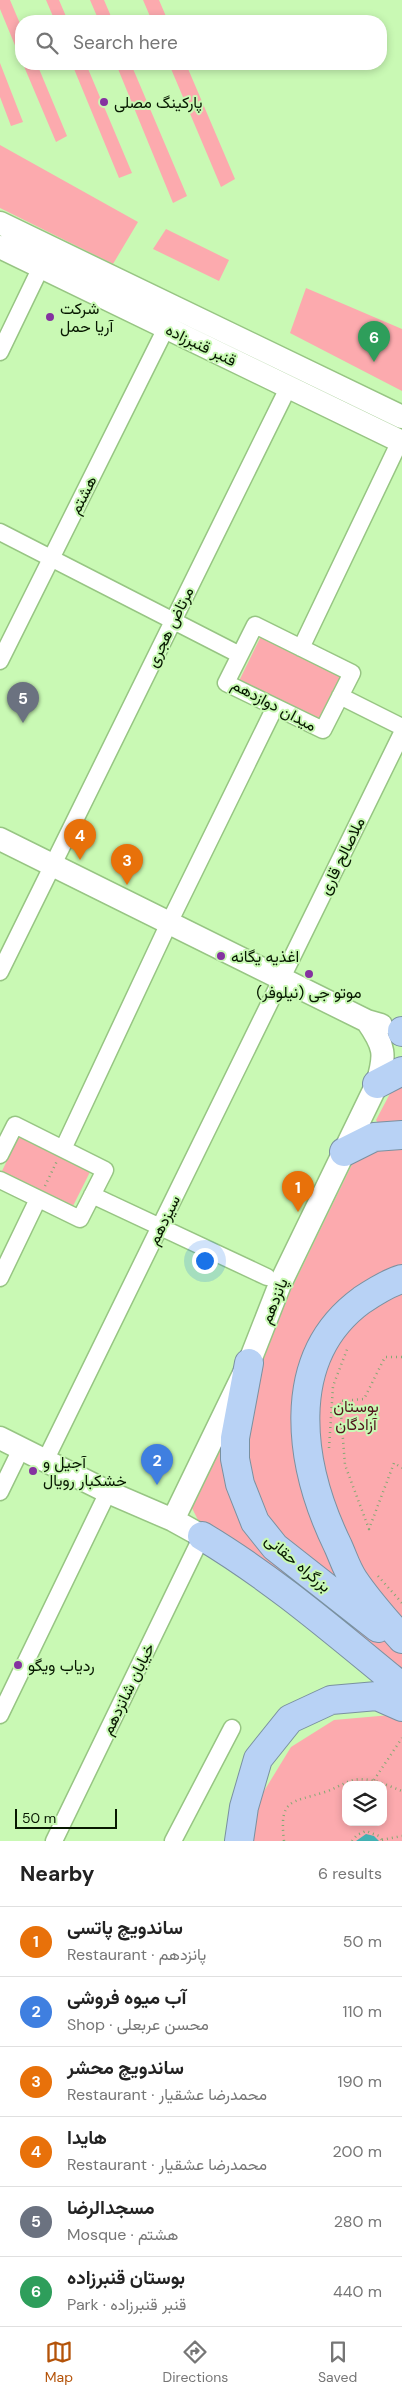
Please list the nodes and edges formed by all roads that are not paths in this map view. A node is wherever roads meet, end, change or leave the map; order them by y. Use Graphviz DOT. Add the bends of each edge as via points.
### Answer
graph roads {
  1 [pos="0,223"];
  2 [pos="0,247"];
  3 [pos="41,267"];
  4 [pos="166,328"];
  5 [pos="0,352"];
  6 [pos="288,388"];
  7 [pos="402,416"];
  8 [pos="401,441"];
  9 [pos="0,532"];
  10 [pos="52,558"];
  11 [pos="173,621"];
  12 [pos="302,648"];
  13 [pos="240,655"];
  14 [pos="0,661"];
  15 [pos="340,696"];
  16 [pos="275,707"];
  17 [pos="402,727"];
  18 [pos="402,733"];
  19 [pos="0,839"];
  20 [pos="52,865"];
  21 [pos="169,923"];
  22 [pos="0,972"];
  23 [pos="283,979"];
  24 [pos="368,1021"];
  25 [pos="402,1031"];
  26 [pos="402,1071"];
  27 [pos="377,1084"];
  28 [pos="402,1135"];
  29 [pos="63,1149"];
  30 [pos="1,1152"];
  31 [pos="344,1152"];
  32 [pos="0,1180"];
  33 [pos="92,1195"];
  34 [pos="38,1199"];
  35 [pos="160,1227"];
  36 [pos="267,1277"];
  37 [pos="0,1278"];
  38 [pos="402,1279"];
  39 [pos="249,1363"];
  40 [pos="0,1438"];
  41 [pos="22,1449"];
  42 [pos="45,1461"];
  43 [pos="0,1492"];
  44 [pos="108,1492"];
  45 [pos="173,1520"];
  46 [pos="202,1536"];
  47 [pos="402,1639"];
  48 [pos="402,1648"];
  49 [pos="402,1687"];
  50 [pos="402,1707"];
  51 [pos="0,1715"];
  52 [pos="232,1728"];
  53 [pos="54,1841"];
  54 [pos="173,1841"];
  55 [pos="239,1841"];
  1 -- 7 [label="main road, قنبر قنبرزاده"];
  2 -- 3 [label="main road, قنبر قنبرزاده"];
  3 -- 4 [label="main road, قنبر قنبرزاده"];
  3 -- 5 [label="street"];
  4 -- 6 [label="main road, قنبر قنبرزاده"];
  4 -- 10 [label="street, هشتم"];
  6 -- 8 [label="main road, قنبر قنبرزاده"];
  6 -- 11 [label="street, مرتاض هجری"];
  8 -- 12 [label="street"];
  9 -- 10 [label="street"];
  10 -- 11 [label="street"];
  10 -- 14 [label="street, هشتم"];
  11 -- 13 [label="street"];
  11 -- 20 [label="street, مرتاض هجری"];
  12 -- 13 [label="street, میدان دوازدهم" via="255,625"];
  12 -- 15 [label="street, میدان دوازدهم" via="352,673"];
  13 -- 16 [label="street, میدان دوازدهم" via="226,683"];
  15 -- 16 [label="street, میدان دوازدهم" via="323,730"];
  15 -- 17 [label="street"];
  16 -- 21 [label="street"];
  18 -- 23 [label="street, ملاصالح قاری"];
  19 -- 20 [label="main road"];
  20 -- 21 [label="main road"];
  20 -- 22 [label="street, مرتاض هجری"];
  21 -- 23 [label="main road"];
  21 -- 29 [label="street"];
  23 -- 24 [label="main road"];
  23 -- 35 [label="street, سیزدهم"];
  24 -- 25 [label="main road"];
  24 -- 27 [label="main road, پانزدهم" via="383,1047 384,1062"];
  26 -- 27 [label="highway"];
  27 -- 31 [label="main road, پانزدهم"];
  28 -- 31 [label="highway" via="374,1137"];
  29 -- 30 [label="street" via="15,1126"];
  29 -- 33 [label="street" via="104,1170"];
  31 -- 39 [label="main road, پانزدهم" via="280,1284"];
  32 -- 34 [label="street"];
  33 -- 34 [label="street" via="80,1219"];
  33 -- 35 [label="street"];
  34 -- 37 [label="street"];
  35 -- 36 [label="street"];
  35 -- 42 [label="street, سیزدهم"];
  38 -- 47 [label="highway" via="351,1308 328,1335 311,1372 304,1423 310,1469 330,1532 354,1580"];
  39 -- 45 [label="main road, پانزدهم"];
  39 -- 48 [label="highway, بزرگراه حقانی" via="235,1438 240,1484 254,1522 275,1547"];
  40 -- 41 [label="main road"];
  41 -- 42 [label="main road"];
  41 -- 43 [label="street"];
  42 -- 44 [label="main road"];
  44 -- 45 [label="main road"];
  44 -- 51 [label="street"];
  45 -- 46 [label="main road"];
  46 -- 49 [label="highway, بزرگراه حقانی" via="303,1605"];
  46 -- 53 [label="street, خیابان شانزدهم"];
  50 -- 55 [label="highway" via="377,1696 331,1700 290,1719 258,1760 244,1807"];
  52 -- 54 [label="street"];
}
